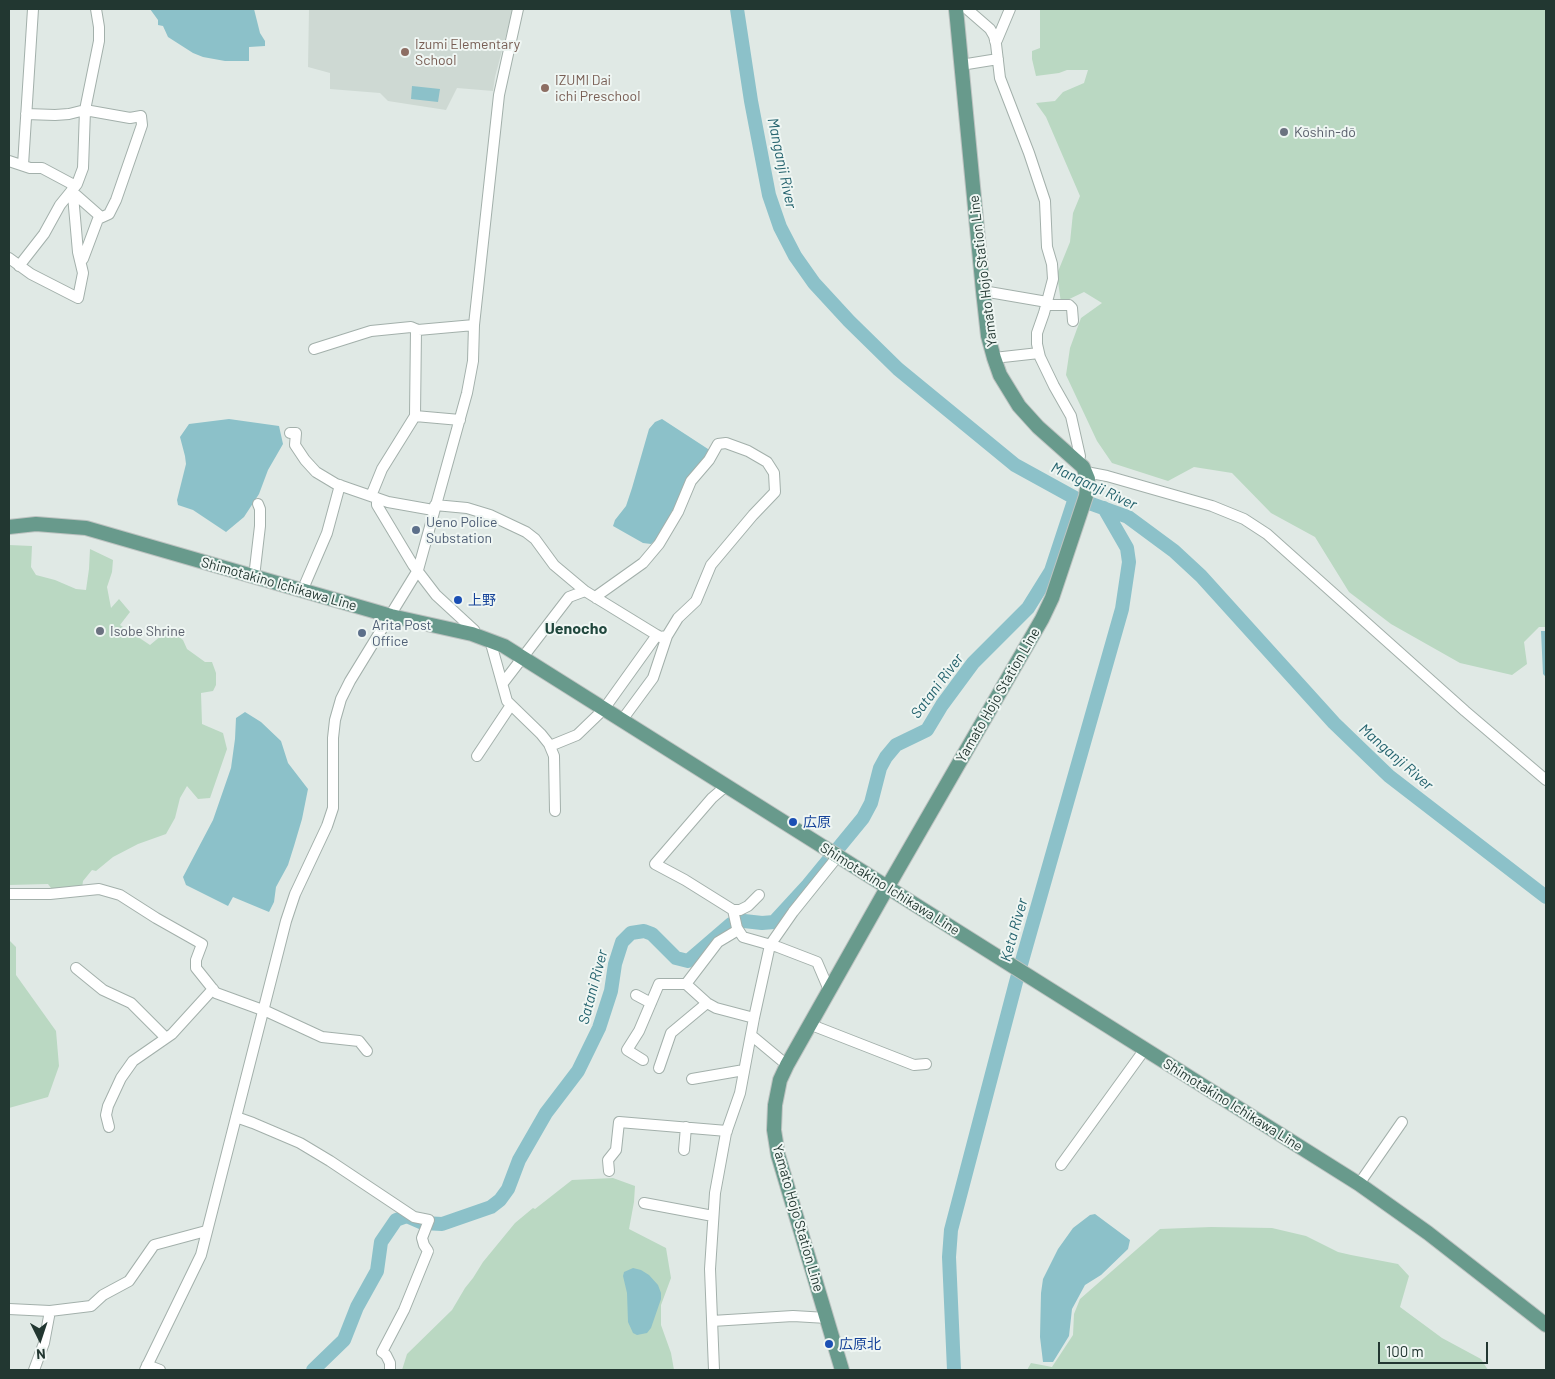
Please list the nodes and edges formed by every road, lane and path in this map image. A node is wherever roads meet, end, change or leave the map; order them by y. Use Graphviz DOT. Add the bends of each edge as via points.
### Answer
graph roads {
  1 [pos="34,9"];
  2 [pos="96,9"];
  3 [pos="518,9"];
  4 [pos="956,9"];
  5 [pos="967,9"];
  6 [pos="1010,9"];
  7 [pos="995,41"];
  8 [pos="998,59"];
  9 [pos="960,65"];
  10 [pos="85,110"];
  11 [pos="26,114"];
  12 [pos="9,161"];
  13 [pos="23,165"];
  14 [pos="74,192"];
  15 [pos="101,217"];
  16 [pos="9,258"];
  17 [pos="80,260"];
  18 [pos="19,266"];
  19 [pos="983,291"];
  20 [pos="1047,304"];
  21 [pos="1074,321"];
  22 [pos="474,326"];
  23 [pos="416,329"];
  24 [pos="314,348"];
  25 [pos="1039,353"];
  26 [pos="994,358"];
  27 [pos="415,416"];
  28 [pos="460,420"];
  29 [pos="290,433"];
  30 [pos="1082,467"];
  31 [pos="340,485"];
  32 [pos="374,497"];
  33 [pos="258,504"];
  34 [pos="434,508"];
  35 [pos="9,528"];
  36 [pos="418,570"];
  37 [pos="254,576"];
  38 [pos="302,591"];
  39 [pos="585,592"];
  40 [pos="596,598"];
  41 [pos="391,616"];
  42 [pos="472,634"];
  43 [pos="662,635"];
  44 [pos="490,640"];
  45 [pos="523,658"];
  46 [pos="503,683"];
  47 [pos="510,704"];
  48 [pos="604,709"];
  49 [pos="622,720"];
  50 [pos="550,746"];
  51 [pos="477,756"];
  52 [pos="1546,780"];
  53 [pos="726,786"];
  54 [pos="555,811"];
  55 [pos="834,854"];
  56 [pos="887,888"];
  57 [pos="9,894"];
  58 [pos="759,895"];
  59 [pos="733,910"];
  60 [pos="738,930"];
  61 [pos="770,945"];
  62 [pos="76,968"];
  63 [pos="686,984"];
  64 [pos="213,989"];
  65 [pos="828,990"];
  66 [pos="636,995"];
  67 [pos="651,1002"];
  68 [pos="707,1003"];
  69 [pos="263,1011"];
  70 [pos="754,1018"];
  71 [pos="810,1024"];
  72 [pos="750,1035"];
  73 [pos="166,1038"];
  74 [pos="1145,1049"];
  75 [pos="367,1051"];
  76 [pos="643,1060"];
  77 [pos="926,1064"];
  78 [pos="787,1065"];
  79 [pos="659,1068"];
  80 [pos="744,1070"];
  81 [pos="692,1079"];
  82 [pos="236,1117"];
  83 [pos="1402,1122"];
  84 [pos="686,1126"];
  85 [pos="109,1127"];
  86 [pos="727,1131"];
  87 [pos="684,1150"];
  88 [pos="1060,1166"];
  89 [pos="609,1170"];
  90 [pos="1359,1184"];
  91 [pos="644,1203"];
  92 [pos="713,1216"];
  93 [pos="206,1231"];
  94 [pos="9,1309"];
  95 [pos="50,1311"];
  96 [pos="827,1318"];
  97 [pos="712,1321"];
  98 [pos="1546,1325"];
  99 [pos="146,1368"];
  100 [pos="34,1370"];
  101 [pos="160,1370"];
  102 [pos="390,1370"];
  103 [pos="714,1370"];
  104 [pos="842,1370"];
  1 -- 11 [label="street"];
  2 -- 10 [label="street" via="100,41"];
  3 -- 22 [label="street" via="499,95"];
  4 -- 9 [label="main road, Yamato Hojo Station Line"];
  5 -- 7 [label="street" via="990,29"];
  6 -- 7 [label="street"];
  7 -- 8 [label="street"];
  8 -- 9 [label="street"];
  8 -- 20 [label="street" via="999,76 1046,202 1047,247 1053,279"];
  9 -- 19 [label="main road, Yamato Hojo Station Line"];
  10 -- 11 [label="street" via="55,115"];
  10 -- 14 [label="street" via="83,168"];
  10 -- 15 [label="street" via="130,118 141,116 142,125 116,200 109,214"];
  11 -- 13 [label="street"];
  12 -- 13 [label="street"];
  13 -- 14 [label="street" via="49,171 72,184"];
  14 -- 15 [label="street"];
  14 -- 17 [label="street"];
  14 -- 18 [label="street" via="60,204 44,234"];
  15 -- 17 [label="street"];
  16 -- 18 [label="street"];
  17 -- 18 [label="street" via="84,273 78,298"];
  19 -- 20 [label="street"];
  19 -- 26 [label="main road, Yamato Hojo Station Line"];
  20 -- 21 [label="street" via="1069,305"];
  20 -- 25 [label="street" via="1037,333"];
  22 -- 23 [label="street"];
  22 -- 28 [label="street" via="473,361"];
  23 -- 24 [label="street" via="371,331"];
  23 -- 27 [label="street"];
  25 -- 26 [label="street"];
  25 -- 30 [label="street" via="1071,416"];
  26 -- 30 [label="main road, Yamato Hojo Station Line" via="1000,375 1019,406"];
  27 -- 28 [label="street"];
  27 -- 32 [label="street" via="382,469"];
  28 -- 34 [label="street"];
  29 -- 31 [label="street" via="296,433 295,445 316,472"];
  30 -- 52 [label="street" via="1212,506 1244,519 1268,534"];
  30 -- 56 [label="main road, Yamato Hojo Station Line" via="1088,479 1086,496 1052,598"];
  31 -- 32 [label="street"];
  31 -- 38 [label="street" via="327,532"];
  32 -- 34 [label="street"];
  32 -- 36 [label="street"];
  33 -- 37 [label="street" via="260,526"];
  34 -- 36 [label="street"];
  34 -- 39 [label="street" via="467,508 526,532 554,565"];
  35 -- 37 [label="main road, Shimotakino Ichikawa Line" via="36,524 86,528"];
  36 -- 41 [label="street"];
  36 -- 42 [label="street" via="436,594 474,630"];
  37 -- 38 [label="main road, Shimotakino Ichikawa Line"];
  38 -- 41 [label="main road, Shimotakino Ichikawa Line"];
  39 -- 40 [label="street"];
  39 -- 45 [label="street" via="570,597"];
  40 -- 43 [label="street"];
  40 -- 43 [label="street" via="643,563 659,544 691,482 718,444 726,443 748,451 767,462 774,473 775,492 711,566 696,601"];
  41 -- 42 [label="main road, Shimotakino Ichikawa Line"];
  41 -- 69 [label="street" via="341,700 333,738 333,808 295,894"];
  42 -- 44 [label="main road, Shimotakino Ichikawa Line"];
  43 -- 48 [label="street"];
  43 -- 49 [label="street" via="653,678"];
  44 -- 45 [label="main road, Shimotakino Ichikawa Line"];
  44 -- 46 [label="street"];
  45 -- 46 [label="street"];
  45 -- 48 [label="main road, Shimotakino Ichikawa Line"];
  46 -- 47 [label="street"];
  47 -- 50 [label="street"];
  47 -- 51 [label="street"];
  48 -- 49 [label="main road, Shimotakino Ichikawa Line"];
  48 -- 50 [label="street" via="578,735"];
  49 -- 53 [label="main road, Shimotakino Ichikawa Line"];
  50 -- 54 [label="street" via="554,756"];
  53 -- 55 [label="main road, Shimotakino Ichikawa Line"];
  53 -- 59 [label="street" via="656,864"];
  55 -- 56 [label="main road, Shimotakino Ichikawa Line"];
  55 -- 61 [label="street"];
  56 -- 65 [label="main road, Yamato Hojo Station Line"];
  56 -- 74 [label="main road, Shimotakino Ichikawa Line"];
  57 -- 64 [label="street" via="99,889 120,895 202,944 196,968"];
  58 -- 59 [label="street" via="748,906"];
  59 -- 60 [label="street"];
  60 -- 61 [label="street" via="743,937"];
  60 -- 63 [label="street" via="718,942"];
  61 -- 65 [label="street" via="818,962"];
  61 -- 70 [label="street"];
  62 -- 73 [label="street" via="103,990 130,1003"];
  63 -- 67 [label="street" via="659,984"];
  63 -- 68 [label="street"];
  64 -- 69 [label="street"];
  64 -- 73 [label="street"];
  65 -- 71 [label="main road, Yamato Hojo Station Line"];
  66 -- 67 [label="street"];
  67 -- 76 [label="street" via="627,1050"];
  68 -- 70 [label="street"];
  68 -- 79 [label="street" via="670,1033"];
  69 -- 75 [label="street" via="322,1037 359,1041"];
  69 -- 82 [label="street"];
  70 -- 72 [label="street"];
  71 -- 77 [label="street" via="914,1065"];
  71 -- 78 [label="main road, Yamato Hojo Station Line"];
  72 -- 78 [label="street"];
  72 -- 80 [label="street"];
  73 -- 85 [label="street" via="133,1061 121,1078 108,1106"];
  74 -- 88 [label="street"];
  74 -- 90 [label="main road, Shimotakino Ichikawa Line"];
  78 -- 96 [label="main road, Yamato Hojo Station Line" via="774,1104 774,1130 778,1155"];
  80 -- 81 [label="street"];
  80 -- 86 [label="street"];
  82 -- 93 [label="street"];
  82 -- 102 [label="street" via="300,1142 414,1217 429,1220 422,1238 428,1251 404,1310 382,1352 390,1363"];
  83 -- 90 [label="street"];
  84 -- 86 [label="street"];
  84 -- 87 [label="street"];
  84 -- 89 [label="street" via="619,1122 616,1150 608,1160"];
  86 -- 92 [label="street"];
  90 -- 98 [label="main road, Shimotakino Ichikawa Line"];
  91 -- 92 [label="street"];
  92 -- 97 [label="street"];
  93 -- 95 [label="street" via="154,1245 129,1281 90,1306"];
  93 -- 99 [label="street" via="201,1255"];
  94 -- 95 [label="street"];
  95 -- 100 [label="street" via="44,1343"];
  96 -- 97 [label="street" via="793,1316"];
  96 -- 104 [label="main road, Yamato Hojo Station Line"];
  97 -- 103 [label="street"];
  99 -- 101 [label="street"];
}
